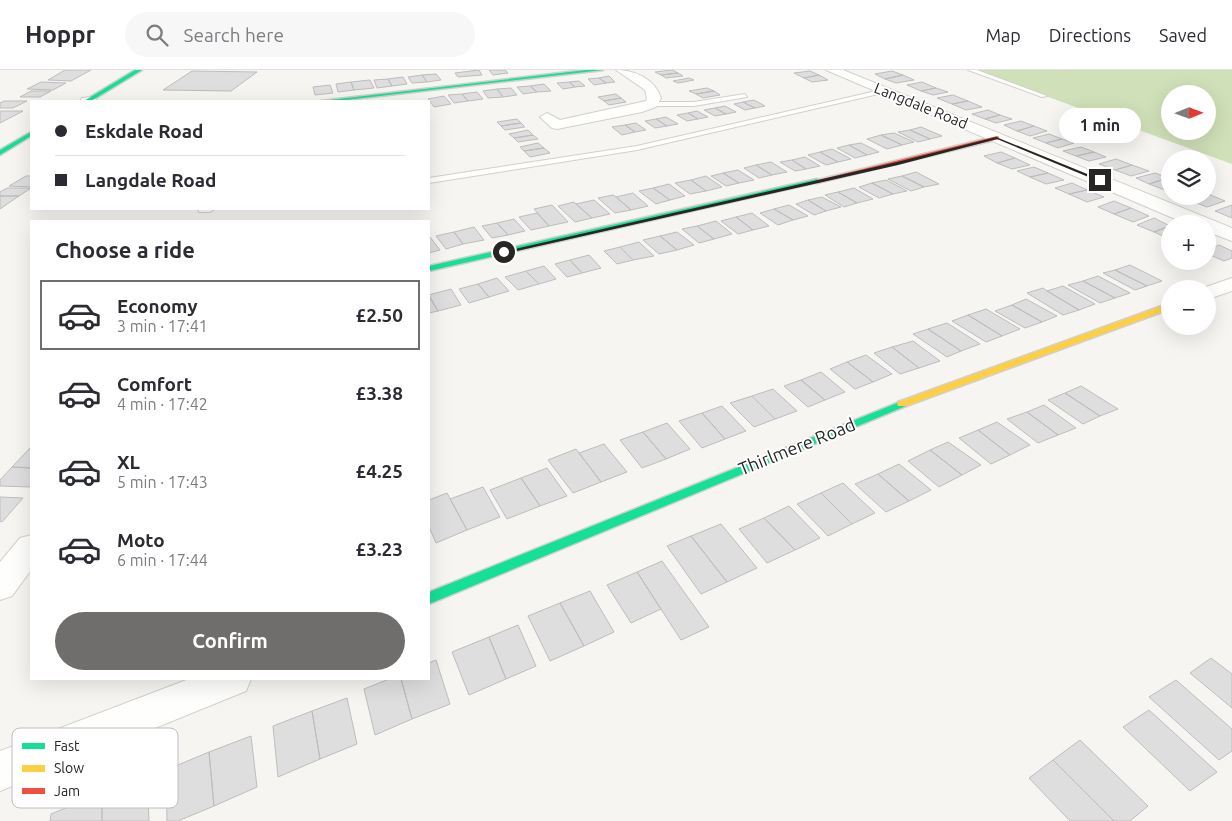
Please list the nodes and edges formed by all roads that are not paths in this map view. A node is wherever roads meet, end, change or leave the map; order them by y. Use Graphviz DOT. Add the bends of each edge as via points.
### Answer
graph roads {
  1 [pos="139,70"];
  2 [pos="594,70"];
  3 [pos="622,70"];
  4 [pos="832,70"];
  5 [pos="970,70"];
  6 [pos="885,91"];
  7 [pos="745,96"];
  8 [pos="1044,96"];
  9 [pos="90,100"];
  10 [pos="344,100"];
  11 [pos="651,104"];
  12 [pos="30,135"];
  13 [pos="572,137"];
  14 [pos="997,138"];
  15 [pos="0,153"];
  16 [pos="430,181"];
  17 [pos="1182,215"];
  18 [pos="1216,228"];
  19 [pos="1232,235"];
  20 [pos="430,269"];
  21 [pos="1232,284"];
  22 [pos="1216,290"];
  23 [pos="1161,309"];
  24 [pos="30,548"];
  25 [pos="0,586"];
  26 [pos="430,598"];
  27 [pos="230,680"];
  28 [pos="109,728"];
  29 [pos="12,766"];
  30 [pos="0,771"];
  1 -- 9 [label="street"];
  2 -- 10 [label="street"];
  3 -- 11 [label="street" via="651,88 654,98"];
  4 -- 6 [label="street, Langdale Road"];
  5 -- 8 [label="lane"];
  6 -- 14 [label="street, Langdale Road"];
  6 -- 16 [label="lane" via="638,148"];
  7 -- 11 [label="lane" via="694,104"];
  11 -- 13 [label="street" via="552,121"];
  12 -- 15 [label="street"];
  14 -- 17 [label="street, Langdale Road"];
  14 -- 20 [label="street"];
  18 -- 19 [label="street"];
  21 -- 22 [label="street"];
  23 -- 26 [label="street, Thirlmere Road" via="907,402"];
  24 -- 25 [label="street"];
  27 -- 28 [label="street"];
  29 -- 30 [label="street"];
}
